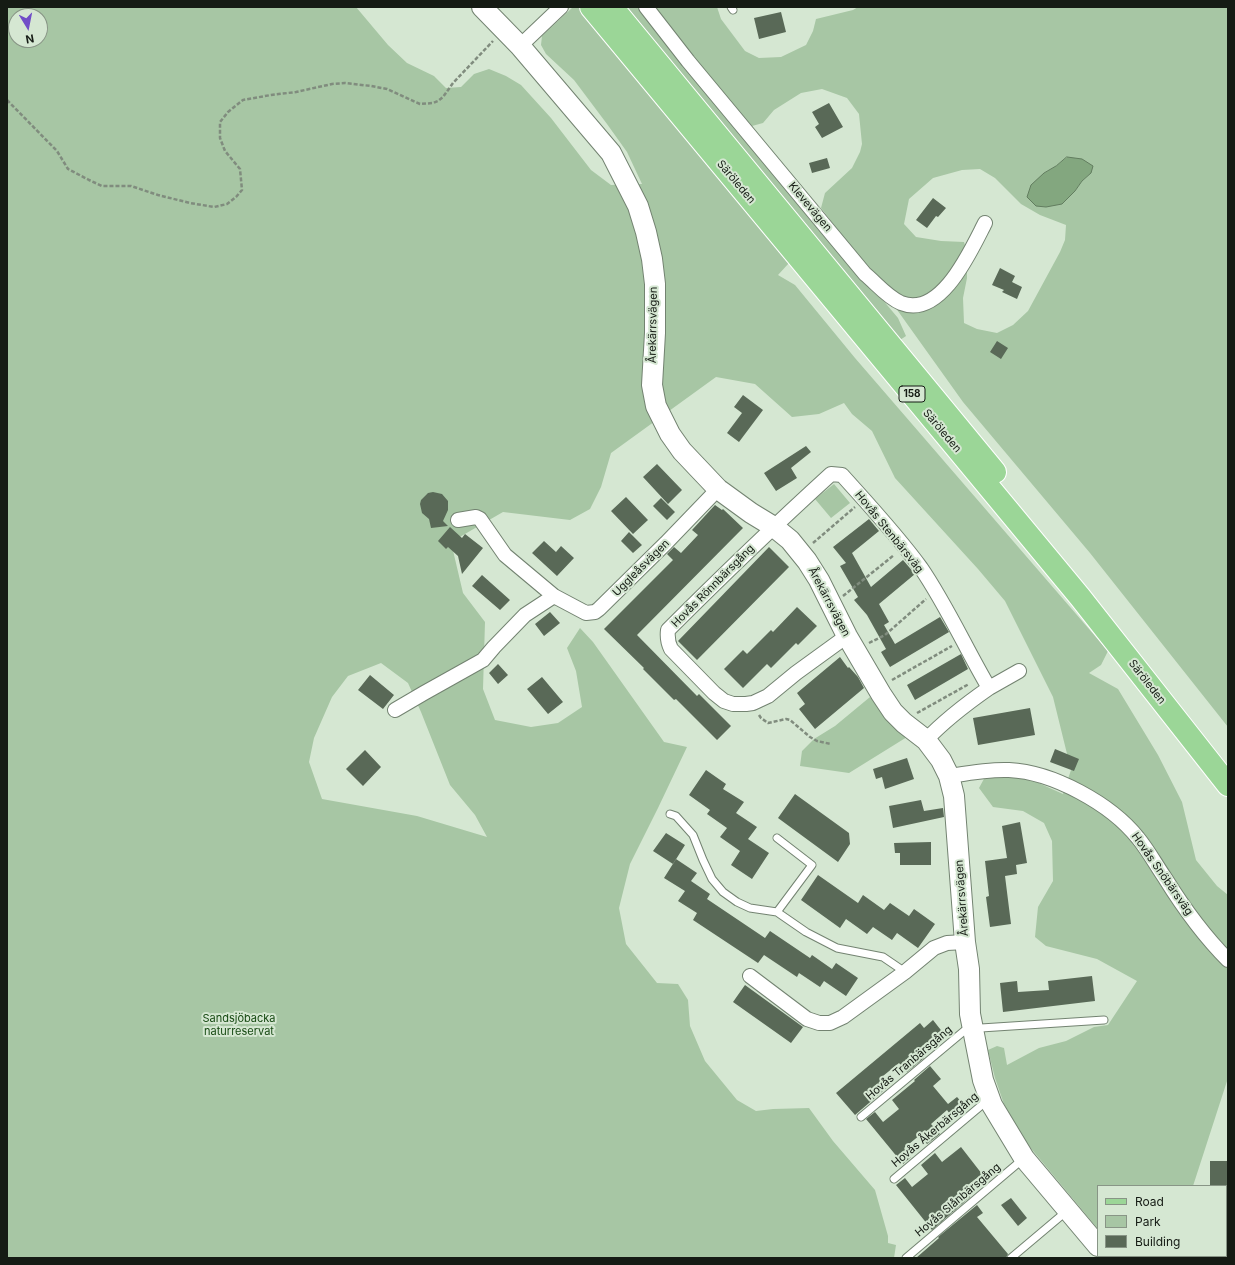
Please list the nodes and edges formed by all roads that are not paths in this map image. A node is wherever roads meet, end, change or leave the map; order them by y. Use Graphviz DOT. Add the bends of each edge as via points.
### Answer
graph roads {
  1 [pos="482,7"];
  2 [pos="561,7"];
  3 [pos="591,7"];
  4 [pos="612,7"];
  5 [pos="646,7"];
  6 [pos="520,46"];
  7 [pos="985,223"];
  8 [pos="718,489"];
  9 [pos="458,520"];
  10 [pos="774,526"];
  11 [pos="554,596"];
  12 [pos="855,641"];
  13 [pos="1019,672"];
  14 [pos="985,683"];
  15 [pos="395,710"];
  16 [pos="926,740"];
  17 [pos="1228,761"];
  18 [pos="949,776"];
  19 [pos="1228,785"];
  20 [pos="670,814"];
  21 [pos="778,838"];
  22 [pos="777,912"];
  23 [pos="965,942"];
  24 [pos="1228,960"];
  25 [pos="904,972"];
  26 [pos="750,976"];
  27 [pos="1104,1020"];
  28 [pos="973,1030"];
  29 [pos="990,1099"];
  30 [pos="861,1117"];
  31 [pos="1024,1158"];
  32 [pos="894,1179"];
  33 [pos="1068,1210"];
  34 [pos="1097,1245"];
  35 [pos="906,1258"];
  36 [pos="1011,1258"];
  1 -- 6 [label="street, Årekärrsvägen"];
  2 -- 6 [label="street"];
  3 -- 19 [label="main road, Säröleden / 158" via="1080,597"];
  4 -- 17 [label="main road, Säröleden / 158" via="1091,587"];
  5 -- 7 [label="street, Klevevägen" via="865,274 892,298 907,305 914,305 936,297 952,281"];
  6 -- 8 [label="street, Årekärrsvägen" via="611,153 638,206 652,259 655,333 652,385 656,406 682,451"];
  8 -- 10 [label="street, Årekärrsvägen"];
  8 -- 11 [label="street, Uggleåsvägen" via="595,612 586,613"];
  9 -- 11 [label="street, Uggleåsvägen" via="480,520 505,555"];
  10 -- 12 [label="street, Årekärrsvägen" via="790,540 815,574"];
  10 -- 12 [label="street, Hovås Rönnbärsgång" via="668,630 667,637 671,649 724,701 740,704 753,703 768,696 796,673"];
  10 -- 14 [label="street, Hovås Stenbärsväg" via="831,474 842,475 921,569"];
  11 -- 15 [label="street" via="525,615 483,660"];
  12 -- 16 [label="street, Årekärrsvägen" via="893,712"];
  13 -- 14 [label="street"];
  14 -- 16 [label="street"];
  16 -- 18 [label="street, Årekärrsvägen"];
  18 -- 23 [label="street, Årekärrsvägen" via="955,802"];
  18 -- 24 [label="street, Hovås Snöbärsväg" via="1008,770 1025,772 1071,788 1112,813 1139,839 1181,903 1212,944"];
  20 -- 22 [label="lane" via="676,816 693,835 702,860 723,892 750,908"];
  21 -- 22 [label="lane" via="812,865"];
  22 -- 25 [label="lane" via="806,932 837,948 883,957"];
  23 -- 25 [label="street" via="947,943 934,948"];
  23 -- 28 [label="street, Årekärrsvägen"];
  25 -- 26 [label="street" via="843,1017 824,1023 807,1019"];
  27 -- 28 [label="lane"];
  28 -- 29 [label="street, Årekärrsvägen" via="983,1080"];
  28 -- 30 [label="lane, Hovås Tranbärsgång" via="964,1031"];
  29 -- 31 [label="street, Årekärrsvägen"];
  29 -- 32 [label="lane, Hovås Åkerbärsgång"];
  31 -- 33 [label="street, Årekärrsvägen"];
  31 -- 35 [label="lane, Hovås Slånbärsgång"];
  33 -- 34 [label="street, Årekärrsvägen"];
  33 -- 36 [label="lane"];
}
